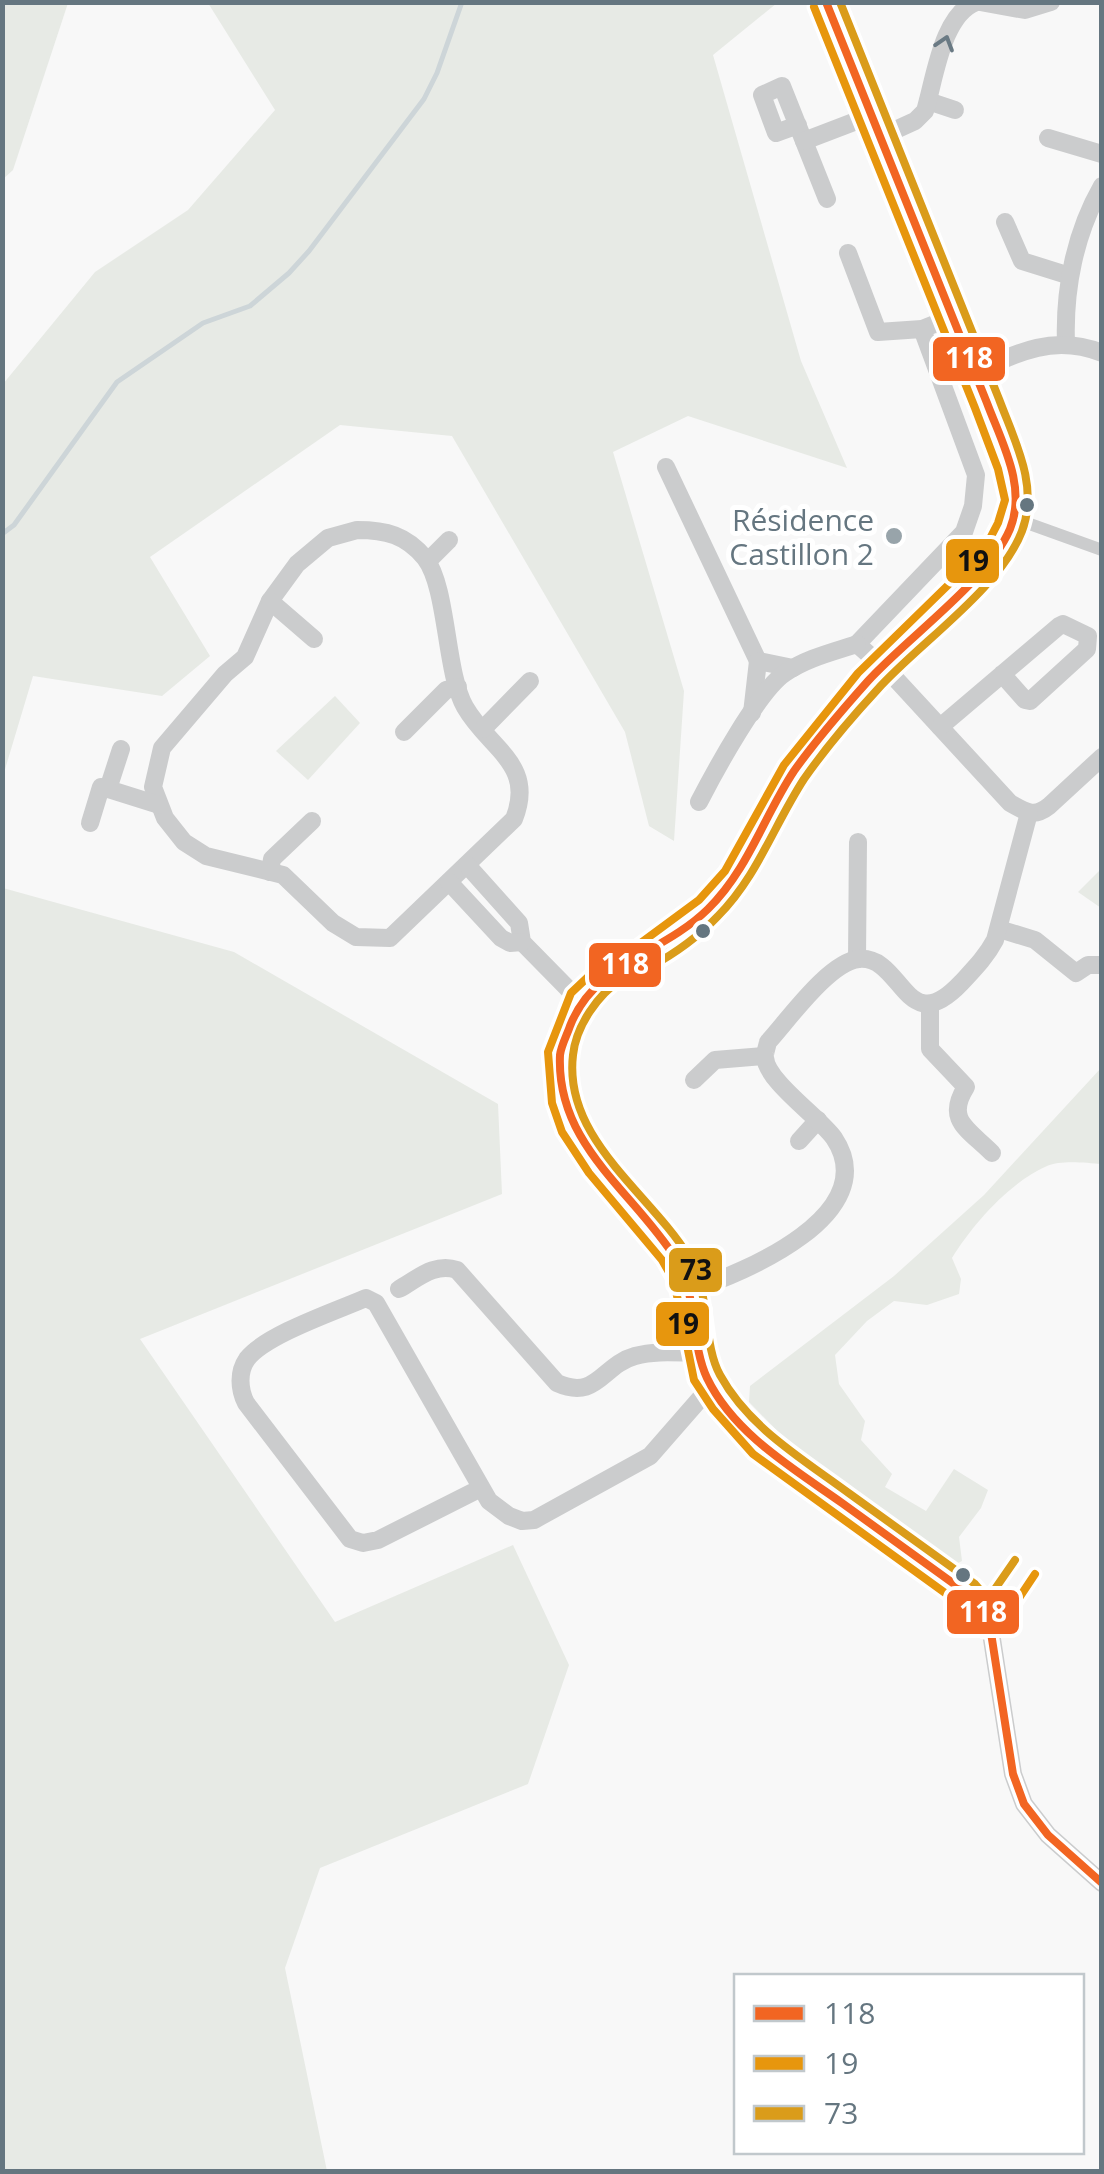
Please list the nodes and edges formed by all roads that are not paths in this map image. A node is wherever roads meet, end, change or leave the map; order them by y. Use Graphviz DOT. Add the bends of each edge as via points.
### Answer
graph roads {
  1 [pos="826,2"];
  2 [pos="1051,2"];
  3 [pos="969,4"];
  4 [pos="928,102"];
  5 [pos="956,110"];
  6 [pos="872,115"];
  7 [pos="880,137"];
  8 [pos="1048,138"];
  9 [pos="1102,154"];
  10 [pos="1102,186"];
  11 [pos="826,199"];
  12 [pos="1005,222"];
  13 [pos="848,253"];
  14 [pos="1070,276"];
  15 [pos="952,317"];
  16 [pos="922,329"];
  17 [pos="1066,343"];
  18 [pos="1102,353"];
  19 [pos="975,373"];
  20 [pos="666,467"];
  21 [pos="1027,523"];
  22 [pos="449,540"];
  23 [pos="1102,550"];
  24 [pos="428,562"];
  25 [pos="270,602"];
  26 [pos="314,639"];
  27 [pos="857,644"];
  28 [pos="758,661"];
  29 [pos="882,666"];
  30 [pos="794,668"];
  31 [pos="1002,674"];
  32 [pos="530,681"];
  33 [pos="458,687"];
  34 [pos="752,715"];
  35 [pos="940,727"];
  36 [pos="483,729"];
  37 [pos="404,732"];
  38 [pos="121,749"];
  39 [pos="1102,757"];
  40 [pos="108,789"];
  41 [pos="698,802"];
  42 [pos="159,805"];
  43 [pos="1029,814"];
  44 [pos="312,821"];
  45 [pos="90,823"];
  46 [pos="858,842"];
  47 [pos="467,865"];
  48 [pos="270,872"];
  49 [pos="448,882"];
  50 [pos="498,903"];
  51 [pos="483,918"];
  52 [pos="999,928"];
  53 [pos="522,942"];
  54 [pos="857,959"];
  55 [pos="1102,965"];
  56 [pos="580,1001"];
  57 [pos="930,1004"];
  58 [pos="764,1056"];
  59 [pos="694,1080"];
  60 [pos="818,1120"];
  61 [pos="799,1140"];
  62 [pos="992,1153"];
  63 [pos="399,1290"];
  64 [pos="691,1290"];
  65 [pos="701,1352"];
  66 [pos="712,1385"];
  67 [pos="481,1488"];
  68 [pos="1102,1883"];
  1 -- 6 [label="street"];
  2 -- 3 [label="street" via="1025,10"];
  4 -- 3 [label="street, one-way" via="951,24"];
  4 -- 5 [label="street"];
  4 -- 7 [label="street" via="915,121"];
  6 -- 7 [label="street"];
  6 -- 11 [label="street" via="801,133"];
  7 -- 15 [label="street"];
  8 -- 9 [label="street"];
  10 -- 14 [label="street" via="1088,209"];
  12 -- 14 [label="street" via="1022,261"];
  13 -- 16 [label="street" via="878,332"];
  14 -- 17 [label="street"];
  15 -- 16 [label="street"];
  15 -- 19 [label="street"];
  16 -- 27 [label="street" via="976,475 972,506 964,532"];
  17 -- 18 [label="street"];
  17 -- 19 [label="street" via="1033,346"];
  19 -- 29 [label="street" via="1018,500 1010,528 994,558"];
  20 -- 28 [label="street"];
  21 -- 23 [label="street"];
  22 -- 24 [label="street"];
  24 -- 25 [label="street" via="403,537 357,530 328,538 297,564"];
  24 -- 33 [label="street"];
  25 -- 26 [label="street"];
  25 -- 42 [label="street" via="245,657 162,748 153,787"];
  27 -- 29 [label="street"];
  27 -- 30 [label="street"];
  28 -- 30 [label="street"];
  28 -- 34 [label="street"];
  29 -- 35 [label="street"];
  29 -- 56 [label="street" via="794,772 735,878 708,909 644,956 614,969"];
  30 -- 34 [label="street" via="781,675"];
  31 -- 31 [label="street" via="1063,624 1088,636 1087,649 1030,700"];
  31 -- 35 [label="street"];
  32 -- 36 [label="street"];
  33 -- 36 [label="street"];
  33 -- 37 [label="street" via="446,690"];
  34 -- 41 [label="street"];
  35 -- 43 [label="street" via="1010,804"];
  36 -- 47 [label="street" via="516,770 522,800 514,818"];
  38 -- 40 [label="street"];
  39 -- 43 [label="street" via="1050,806"];
  40 -- 42 [label="street"];
  40 -- 45 [label="street" via="101,787"];
  42 -- 48 [label="street" via="184,842 206,856"];
  43 -- 52 [label="street"];
  44 -- 48 [label="street" via="272,859"];
  46 -- 54 [label="street"];
  47 -- 49 [label="street"];
  47 -- 50 [label="street"];
  48 -- 49 [label="street" via="282,875 333,923 376,940 390,938"];
  49 -- 51 [label="street"];
  50 -- 51 [label="street"];
  50 -- 53 [label="street" via="519,923"];
  51 -- 53 [label="street" via="510,943"];
  52 -- 55 [label="street" via="1035,940 1076,973"];
  52 -- 57 [label="street" via="988,954 946,999"];
  53 -- 56 [label="street"];
  54 -- 57 [label="street" via="870,960 914,999"];
  54 -- 58 [label="street" via="838,966 768,1042"];
  56 -- 64 [label="street" via="560,1052 573,1126 672,1253"];
  57 -- 62 [label="street" via="930,1049 966,1087 957,1118"];
  58 -- 59 [label="street" via="715,1060"];
  58 -- 60 [label="street" via="769,1072"];
  60 -- 61 [label="street"];
  60 -- 64 [label="street" via="844,1162 833,1207 788,1247"];
  63 -- 65 [label="street" via="433,1269 456,1270 557,1383 574,1390 591,1386 630,1357"];
  64 -- 65 [label="street"];
  65 -- 66 [label="street"];
  66 -- 67 [label="street" via="650,1456 534,1520 510,1516"];
  66 -- 68 [label="street" via="760,1444 968,1594 988,1620 1024,1804"];
  67 -- 67 [label="street" via="376,1303 366,1298 262,1344 244,1362 239,1389 246,1403 350,1539 378,1540"];
}
